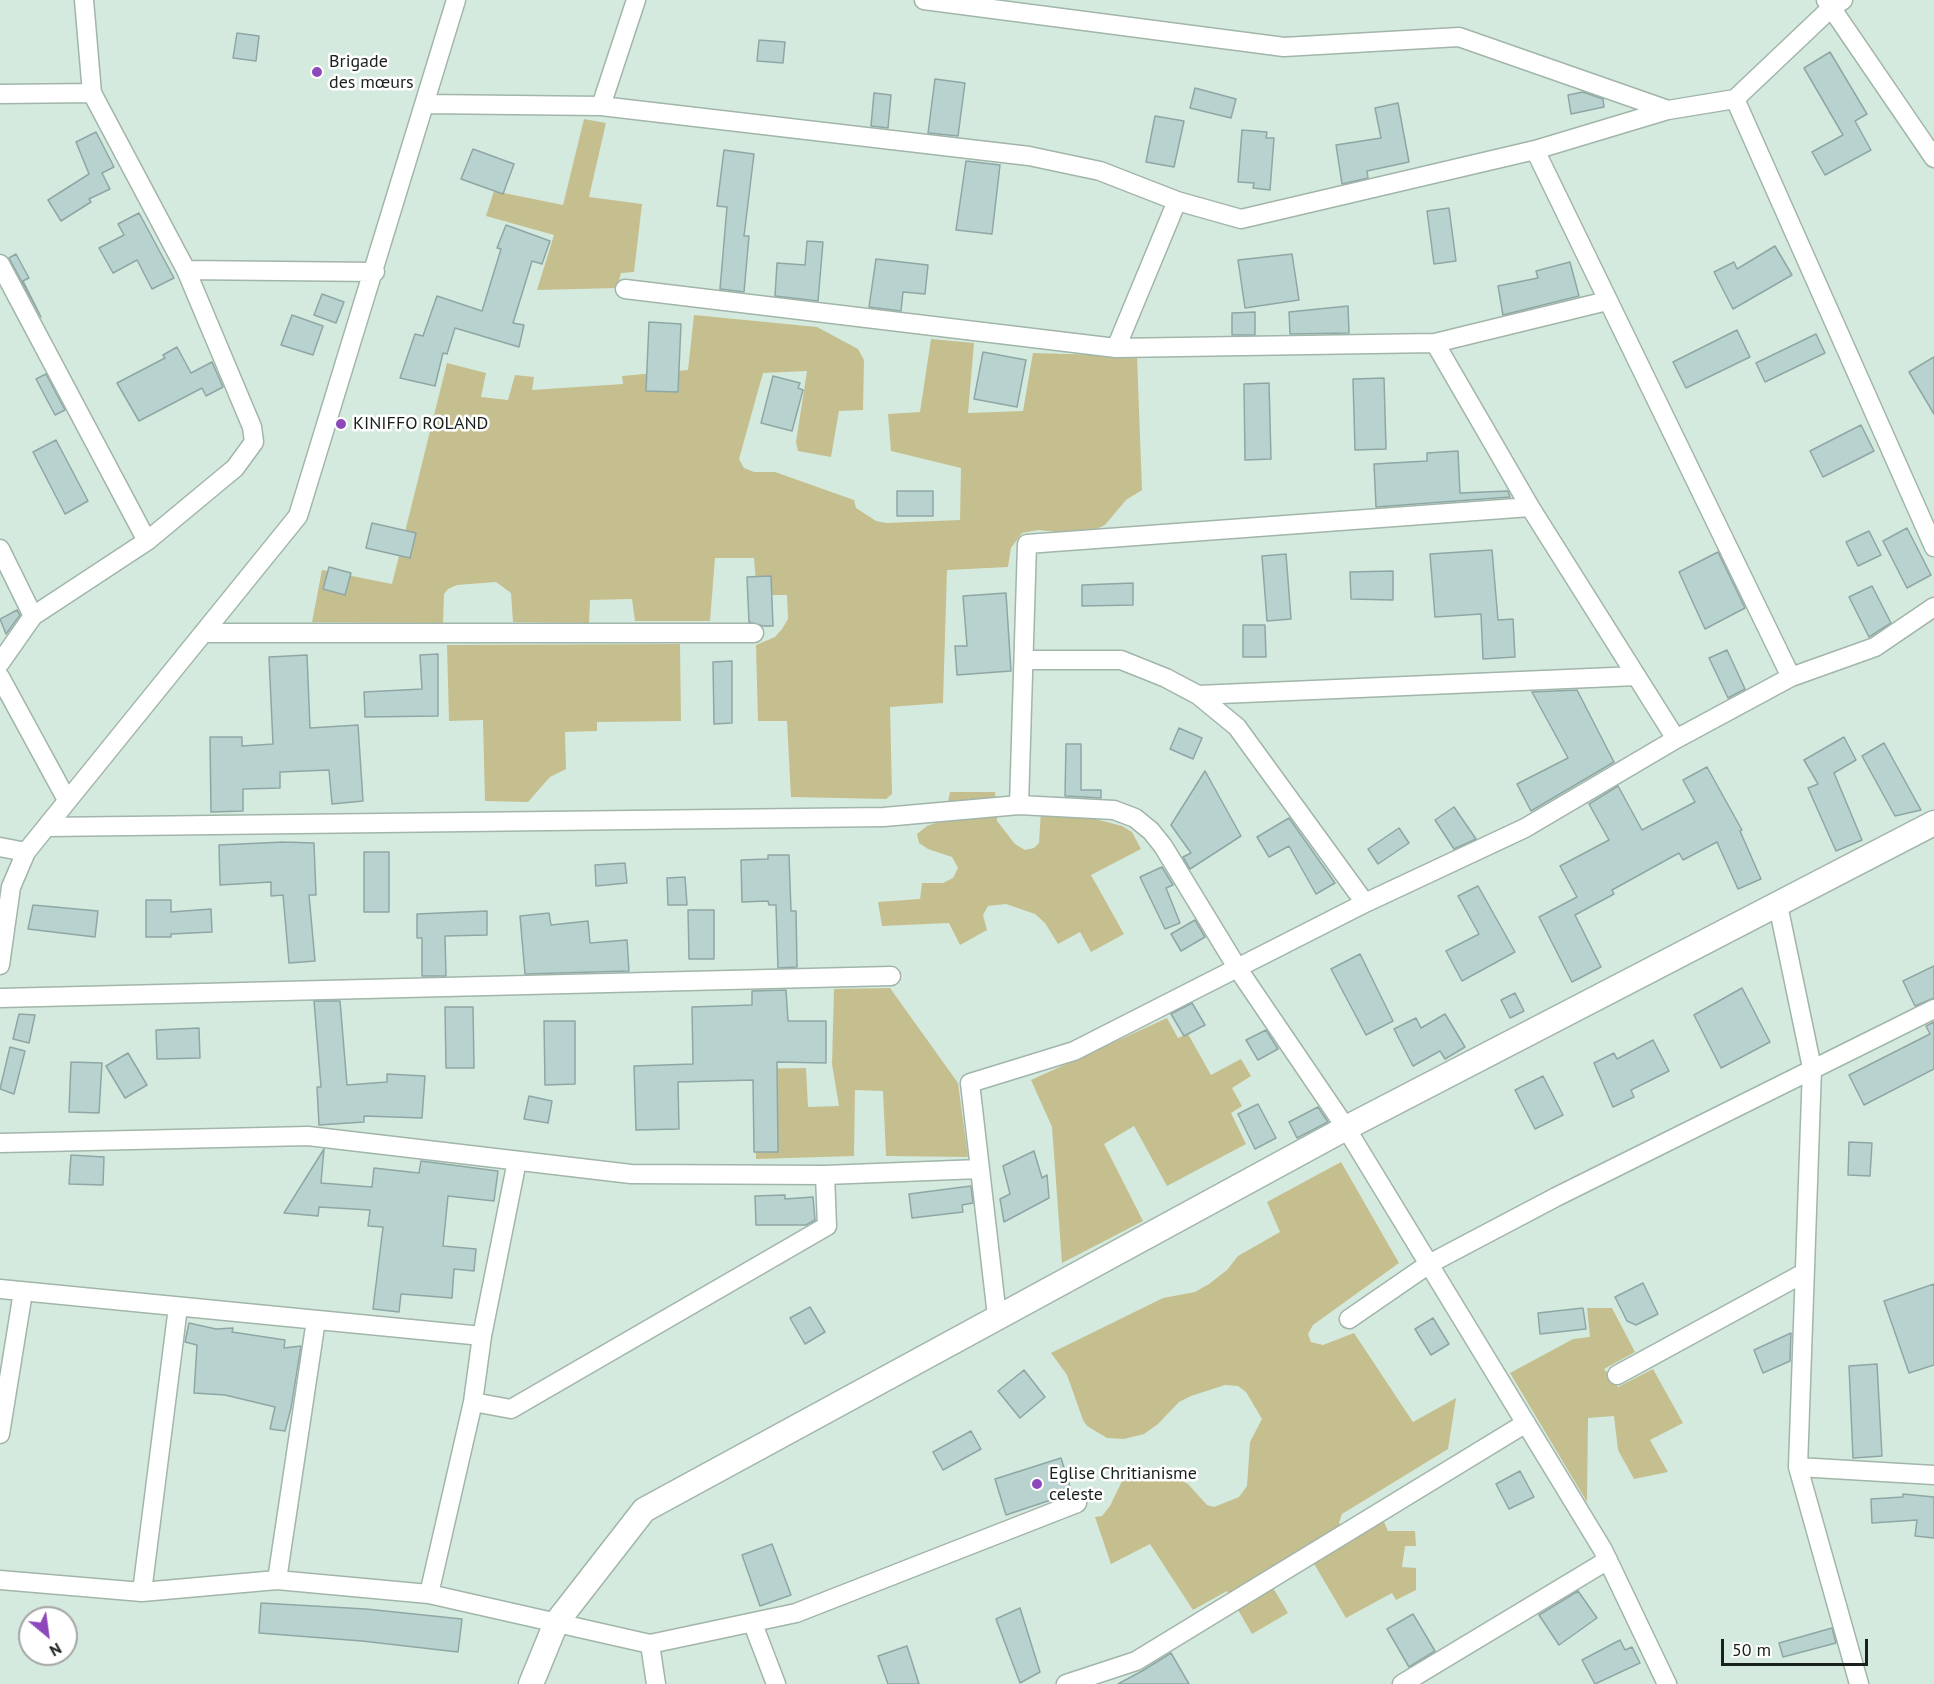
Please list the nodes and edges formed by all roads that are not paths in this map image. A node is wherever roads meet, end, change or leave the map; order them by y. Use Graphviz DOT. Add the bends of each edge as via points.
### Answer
graph roads {
  1 [pos="84,0"];
  2 [pos="456,0"];
  3 [pos="636,0"];
  4 [pos="924,0"];
  5 [pos="1833,2"];
  6 [pos="0,93"];
  7 [pos="92,93"];
  8 [pos="1736,99"];
  9 [pos="426,104"];
  10 [pos="601,106"];
  11 [pos="1668,110"];
  12 [pos="1535,150"];
  13 [pos="1934,158"];
  14 [pos="1177,201"];
  15 [pos="0,264"];
  16 [pos="186,270"];
  17 [pos="375,272"];
  18 [pos="625,289"];
  19 [pos="1607,301"];
  20 [pos="1435,343"];
  21 [pos="1116,348"];
  22 [pos="1530,507"];
  23 [pos="147,541"];
  24 [pos="1934,548"];
  25 [pos="0,549"];
  26 [pos="1934,607"];
  27 [pos="33,616"];
  28 [pos="203,633"];
  29 [pos="754,633"];
  30 [pos="1024,660"];
  31 [pos="0,663"];
  32 [pos="1636,676"];
  33 [pos="0,677"];
  34 [pos="1791,677"];
  35 [pos="1198,695"];
  36 [pos="1676,739"];
  37 [pos="67,801"];
  38 [pos="1019,805"];
  39 [pos="1934,823"];
  40 [pos="46,827"];
  41 [pos="0,847"];
  42 [pos="26,852"];
  43 [pos="1365,903"];
  44 [pos="1778,905"];
  45 [pos="0,965"];
  46 [pos="1238,969"];
  47 [pos="891,976"];
  48 [pos="0,998"];
  49 [pos="1934,1009"];
  50 [pos="1812,1068"];
  51 [pos="1346,1128"];
  52 [pos="0,1143"];
  53 [pos="517,1161"];
  54 [pos="980,1169"];
  55 [pos="825,1175"];
  56 [pos="1429,1264"];
  57 [pos="1804,1273"];
  58 [pos="0,1289"];
  59 [pos="23,1292"];
  60 [pos="178,1307"];
  61 [pos="997,1316"];
  62 [pos="1349,1319"];
  63 [pos="316,1320"];
  64 [pos="482,1336"];
  65 [pos="1617,1375"];
  66 [pos="473,1402"];
  67 [pos="1526,1423"];
  68 [pos="0,1434"];
  69 [pos="1798,1467"];
  70 [pos="1934,1475"];
  71 [pos="1077,1503"];
  72 [pos="1608,1560"];
  73 [pos="0,1580"];
  74 [pos="277,1580"];
  75 [pos="142,1592"];
  76 [pos="429,1594"];
  77 [pos="556,1623"];
  78 [pos="753,1624"];
  79 [pos="650,1644"];
  80 [pos="531,1684"];
  81 [pos="656,1684"];
  82 [pos="776,1684"];
  83 [pos="1066,1684"];
  84 [pos="1402,1684"];
  85 [pos="1667,1684"];
  86 [pos="1859,1684"];
  1 -- 7 [label="street"];
  2 -- 9 [label="street"];
  3 -- 10 [label="street"];
  4 -- 11 [label="street" via="1284,47 1459,37"];
  5 -- 8 [label="street"];
  5 -- 13 [label="street"];
  6 -- 7 [label="street"];
  7 -- 16 [label="street"];
  8 -- 11 [label="street"];
  8 -- 24 [label="street"];
  9 -- 10 [label="street"];
  9 -- 17 [label="street"];
  10 -- 14 [label="street" via="1029,156 1100,171"];
  11 -- 12 [label="street"];
  12 -- 14 [label="street" via="1241,219"];
  12 -- 19 [label="street"];
  14 -- 21 [label="street"];
  15 -- 23 [label="street"];
  16 -- 17 [label="street"];
  16 -- 23 [label="street" via="252,427 254,442 235,468"];
  17 -- 28 [label="street" via="298,516"];
  18 -- 21 [label="street"];
  19 -- 20 [label="street"];
  19 -- 34 [label="street"];
  20 -- 21 [label="street"];
  20 -- 22 [label="street"];
  22 -- 30 [label="street" via="1027,544"];
  22 -- 32 [label="street"];
  23 -- 27 [label="street"];
  25 -- 27 [label="street"];
  26 -- 34 [label="street" via="1875,647"];
  27 -- 31 [label="street"];
  28 -- 29 [label="street"];
  28 -- 37 [label="street"];
  30 -- 35 [label="street" via="1121,660"];
  30 -- 38 [label="street"];
  32 -- 35 [label="street"];
  32 -- 36 [label="street"];
  33 -- 37 [label="street"];
  34 -- 36 [label="street"];
  35 -- 43 [label="street" via="1237,727"];
  36 -- 43 [label="street" via="1526,828"];
  37 -- 40 [label="street"];
  38 -- 40 [label="street" via="884,817"];
  38 -- 46 [label="street" via="1114,810 1135,818 1163,846"];
  39 -- 44 [label="street"];
  40 -- 42 [label="street"];
  41 -- 42 [label="street"];
  42 -- 45 [label="street" via="11,887"];
  43 -- 46 [label="street"];
  44 -- 50 [label="street"];
  44 -- 51 [label="street"];
  46 -- 51 [label="street"];
  46 -- 54 [label="street" via="1074,1051 970,1083"];
  47 -- 48 [label="street"];
  49 -- 50 [label="street"];
  50 -- 56 [label="street"];
  50 -- 57 [label="street"];
  51 -- 56 [label="street"];
  51 -- 61 [label="street"];
  52 -- 53 [label="street" via="308,1136"];
  53 -- 55 [label="street" via="631,1174"];
  53 -- 64 [label="street"];
  54 -- 55 [label="street"];
  54 -- 61 [label="street"];
  55 -- 66 [label="street" via="827,1226 511,1408"];
  56 -- 62 [label="street"];
  56 -- 67 [label="street"];
  57 -- 65 [label="street"];
  57 -- 69 [label="street"];
  58 -- 59 [label="street"];
  59 -- 60 [label="street"];
  59 -- 68 [label="street"];
  60 -- 63 [label="street"];
  60 -- 75 [label="street"];
  61 -- 77 [label="street" via="644,1510"];
  63 -- 64 [label="street"];
  63 -- 74 [label="street"];
  64 -- 66 [label="street"];
  66 -- 76 [label="street"];
  67 -- 72 [label="street"];
  67 -- 83 [label="street" via="1136,1661"];
  69 -- 70 [label="street"];
  69 -- 86 [label="street"];
  71 -- 78 [label="street" via="796,1613"];
  72 -- 84 [label="street"];
  72 -- 85 [label="street"];
  73 -- 75 [label="street"];
  74 -- 75 [label="street"];
  74 -- 76 [label="street"];
  76 -- 77 [label="street"];
  77 -- 79 [label="street"];
  77 -- 80 [label="street"];
  78 -- 79 [label="street"];
  78 -- 82 [label="street"];
  79 -- 81 [label="street"];
}
